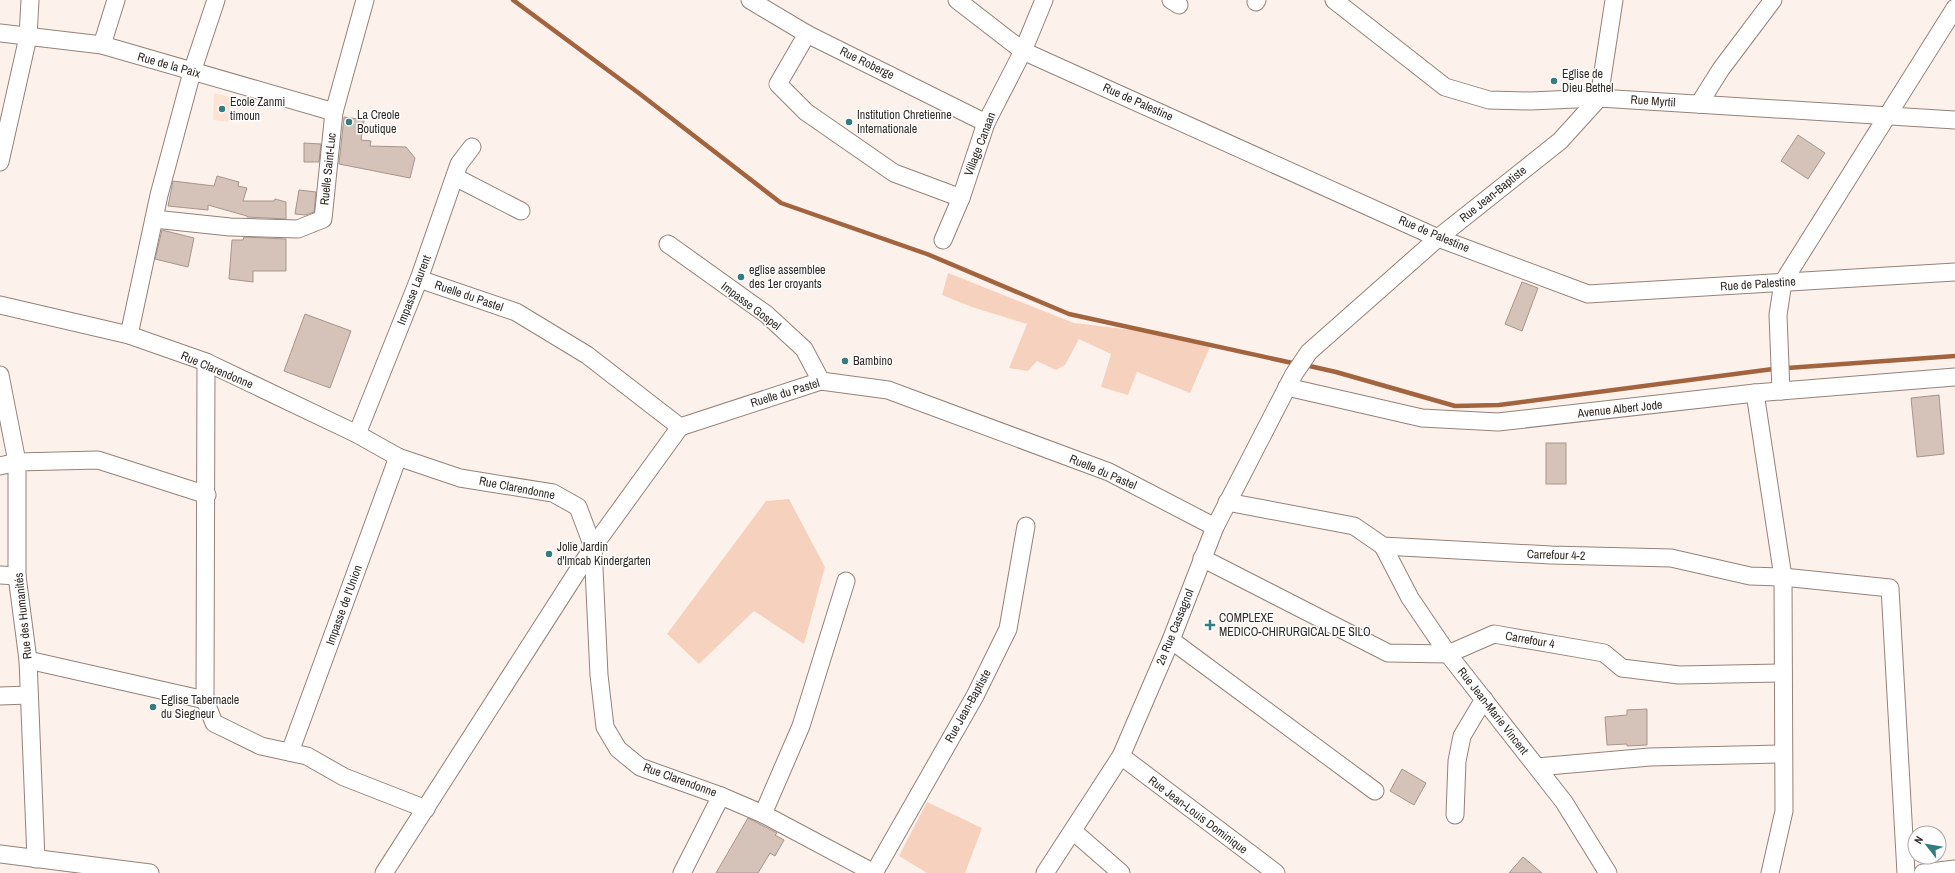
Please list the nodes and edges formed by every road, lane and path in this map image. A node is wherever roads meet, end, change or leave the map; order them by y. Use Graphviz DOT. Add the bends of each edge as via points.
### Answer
graph roads {
  1 [pos="30,0"];
  2 [pos="116,0"];
  3 [pos="216,0"];
  4 [pos="365,0"];
  5 [pos="750,0"];
  6 [pos="957,0"];
  7 [pos="1044,0"];
  8 [pos="1334,0"];
  9 [pos="1614,0"];
  10 [pos="1773,0"];
  11 [pos="1955,8"];
  12 [pos="0,33"];
  13 [pos="807,34"];
  14 [pos="28,37"];
  15 [pos="102,45"];
  16 [pos="1023,51"];
  17 [pos="192,72"];
  18 [pos="1599,98"];
  19 [pos="1699,104"];
  20 [pos="334,112"];
  21 [pos="1888,115"];
  22 [pos="1955,120"];
  23 [pos="986,123"];
  24 [pos="472,147"];
  25 [pos="0,162"];
  26 [pos="455,177"];
  27 [pos="961,198"];
  28 [pos="521,210"];
  29 [pos="154,219"];
  30 [pos="1438,238"];
  31 [pos="943,240"];
  32 [pos="668,244"];
  33 [pos="1955,272"];
  34 [pos="419,279"];
  35 [pos="1783,282"];
  36 [pos="0,305"];
  37 [pos="129,335"];
  38 [pos="206,362"];
  39 [pos="0,375"];
  40 [pos="1953,380"];
  41 [pos="821,381"];
  42 [pos="1291,381"];
  43 [pos="1781,391"];
  44 [pos="1755,393"];
  45 [pos="680,426"];
  46 [pos="357,434"];
  47 [pos="398,457"];
  48 [pos="17,462"];
  49 [pos="0,466"];
  50 [pos="207,495"];
  51 [pos="1227,502"];
  52 [pos="1026,526"];
  53 [pos="1215,527"];
  54 [pos="1383,546"];
  55 [pos="593,547"];
  56 [pos="1202,558"];
  57 [pos="0,575"];
  58 [pos="17,576"];
  59 [pos="1783,577"];
  60 [pos="846,581"];
  61 [pos="1170,640"];
  62 [pos="1448,654"];
  63 [pos="28,660"];
  64 [pos="1783,673"];
  65 [pos="29,695"];
  66 [pos="0,696"];
  67 [pos="1484,699"];
  68 [pos="206,700"];
  69 [pos="290,752"];
  70 [pos="1784,754"];
  71 [pos="1121,756"];
  72 [pos="1537,767"];
  73 [pos="1375,791"];
  74 [pos="721,796"];
  75 [pos="426,810"];
  76 [pos="763,814"];
  77 [pos="1455,815"];
  78 [pos="1073,831"];
  79 [pos="0,854"];
  80 [pos="36,859"];
  81 [pos="1955,869"];
  82 [pos="142,873"];
  83 [pos="384,873"];
  84 [pos="682,873"];
  85 [pos="874,873"];
  86 [pos="1044,873"];
  87 [pos="1121,873"];
  88 [pos="1276,873"];
  89 [pos="1608,873"];
  90 [pos="1770,873"];
  91 [pos="1906,873"];
  92 [pos="1923,873"];
  1 -- 14 [label="street"];
  2 -- 15 [label="street"];
  3 -- 17 [label="street"];
  4 -- 20 [label="street, Ruelle Saint-Luc"];
  5 -- 13 [label="street, Rue Roberge"];
  6 -- 16 [label="street, Rue de Palestine"];
  7 -- 16 [label="street, Village Canaan"];
  8 -- 18 [label="street, Rue Myrtil" via="1444,87 1489,100"];
  9 -- 18 [label="street"];
  10 -- 19 [label="street" via="1721,69"];
  11 -- 21 [label="street"];
  12 -- 14 [label="street, Rue de la Paix"];
  13 -- 23 [label="street, Rue Roberge"];
  13 -- 27 [label="street" via="778,84 806,112 894,173"];
  14 -- 15 [label="street, Rue de la Paix"];
  14 -- 25 [label="street"];
  15 -- 17 [label="street, Rue de la Paix"];
  16 -- 23 [label="street, Village Canaan"];
  16 -- 30 [label="street, Rue de Palestine"];
  17 -- 20 [label="street, Rue de la Paix"];
  17 -- 29 [label="street"];
  18 -- 19 [label="street, Rue Myrtil"];
  18 -- 30 [label="street, Rue Jean-Baptiste" via="1560,141"];
  19 -- 21 [label="street, Rue Myrtil"];
  20 -- 29 [label="street, Ruelle Saint-Luc" via="323,219 298,229 230,227"];
  21 -- 22 [label="street, Rue Myrtil"];
  21 -- 35 [label="street"];
  23 -- 27 [label="street, Village Canaan"];
  24 -- 26 [label="street, Impasse Laurent" via="459,164"];
  26 -- 28 [label="street"];
  26 -- 34 [label="street, Impasse Laurent"];
  27 -- 31 [label="street, Village Canaan"];
  29 -- 37 [label="street"];
  30 -- 35 [label="street, Rue de Palestine" via="1588,294"];
  30 -- 42 [label="street, Rue Jean-Baptiste" via="1309,352"];
  32 -- 41 [label="street, Impasse Gospel" via="766,314 804,349"];
  33 -- 35 [label="street, Rue de Palestine"];
  34 -- 45 [label="street, Ruelle du Pastel" via="516,312 587,355"];
  34 -- 46 [label="street, Impasse Laurent"];
  35 -- 43 [label="street" via="1778,315"];
  36 -- 37 [label="street, Rue Clarendonne"];
  37 -- 38 [label="street, Rue Clarendonne"];
  38 -- 46 [label="street, Rue Clarendonne"];
  38 -- 50 [label="street"];
  39 -- 48 [label="street, Rue des Humanités"];
  40 -- 43 [label="street, Avenue Albert Jode"];
  41 -- 45 [label="street, Ruelle du Pastel"];
  41 -- 53 [label="street, Ruelle du Pastel" via="888,390 959,416 1109,472"];
  42 -- 44 [label="street, Avenue Albert Jode" via="1422,418 1498,422"];
  42 -- 51 [label="street, 2e Rue Cassagnol"];
  43 -- 44 [label="street, Avenue Albert Jode"];
  44 -- 59 [label="street"];
  45 -- 55 [label="street"];
  46 -- 47 [label="street, Rue Clarendonne"];
  47 -- 55 [label="street, Rue Clarendonne" via="460,478 552,493 578,507"];
  47 -- 69 [label="street, Impasse de l'Union"];
  48 -- 49 [label="street"];
  48 -- 50 [label="street" via="98,460"];
  48 -- 58 [label="street, Rue des Humanités"];
  50 -- 68 [label="street"];
  51 -- 53 [label="street, 2e Rue Cassagnol"];
  51 -- 54 [label="street" via="1354,526"];
  52 -- 85 [label="street, Rue Jean-Baptiste" via="1008,629 974,696"];
  53 -- 56 [label="street, 2e Rue Cassagnol"];
  54 -- 59 [label="street, Carrefour 4-2" via="1671,558 1750,576"];
  54 -- 62 [label="street, Rue Jean-Marie Vincent" via="1410,598"];
  55 -- 74 [label="street, Rue Clarendonne" via="599,675 605,727 618,749 640,767"];
  55 -- 75 [label="street"];
  56 -- 61 [label="street, 2e Rue Cassagnol"];
  56 -- 62 [label="street, Carrefour 4" via="1388,653"];
  57 -- 58 [label="street"];
  58 -- 63 [label="street, Rue des Humanités"];
  59 -- 64 [label="street"];
  59 -- 91 [label="street, Carrefour 4-2" via="1890,588"];
  60 -- 76 [label="street" via="801,726"];
  61 -- 71 [label="street, 2e Rue Cassagnol"];
  61 -- 73 [label="street"];
  62 -- 64 [label="street, Carrefour 4" via="1494,634 1604,653 1622,668 1679,675"];
  62 -- 67 [label="street, Rue Jean-Marie Vincent"];
  63 -- 65 [label="street, Rue des Humanités"];
  63 -- 68 [label="street"];
  64 -- 70 [label="street"];
  65 -- 66 [label="street"];
  65 -- 80 [label="street, Rue des Humanités"];
  67 -- 72 [label="street, Rue Jean-Marie Vincent"];
  67 -- 77 [label="street" via="1462,736 1457,761"];
  68 -- 69 [label="street" via="214,722 260,746"];
  69 -- 75 [label="street" via="307,756 344,777"];
  70 -- 72 [label="street" via="1650,757"];
  70 -- 90 [label="street" via="1784,811"];
  71 -- 78 [label="street, 2e Rue Cassagnol"];
  71 -- 88 [label="street, Rue Jean-Louis Dominique"];
  72 -- 89 [label="street, Rue Jean-Marie Vincent" via="1564,802"];
  74 -- 76 [label="street, Rue Clarendonne"];
  74 -- 84 [label="street"];
  75 -- 83 [label="street"];
  76 -- 85 [label="street, Rue Clarendonne"];
  78 -- 86 [label="street, 2e Rue Cassagnol"];
  78 -- 87 [label="street"];
  79 -- 80 [label="street"];
  80 -- 82 [label="street"];
  81 -- 92 [label="street"];
}
